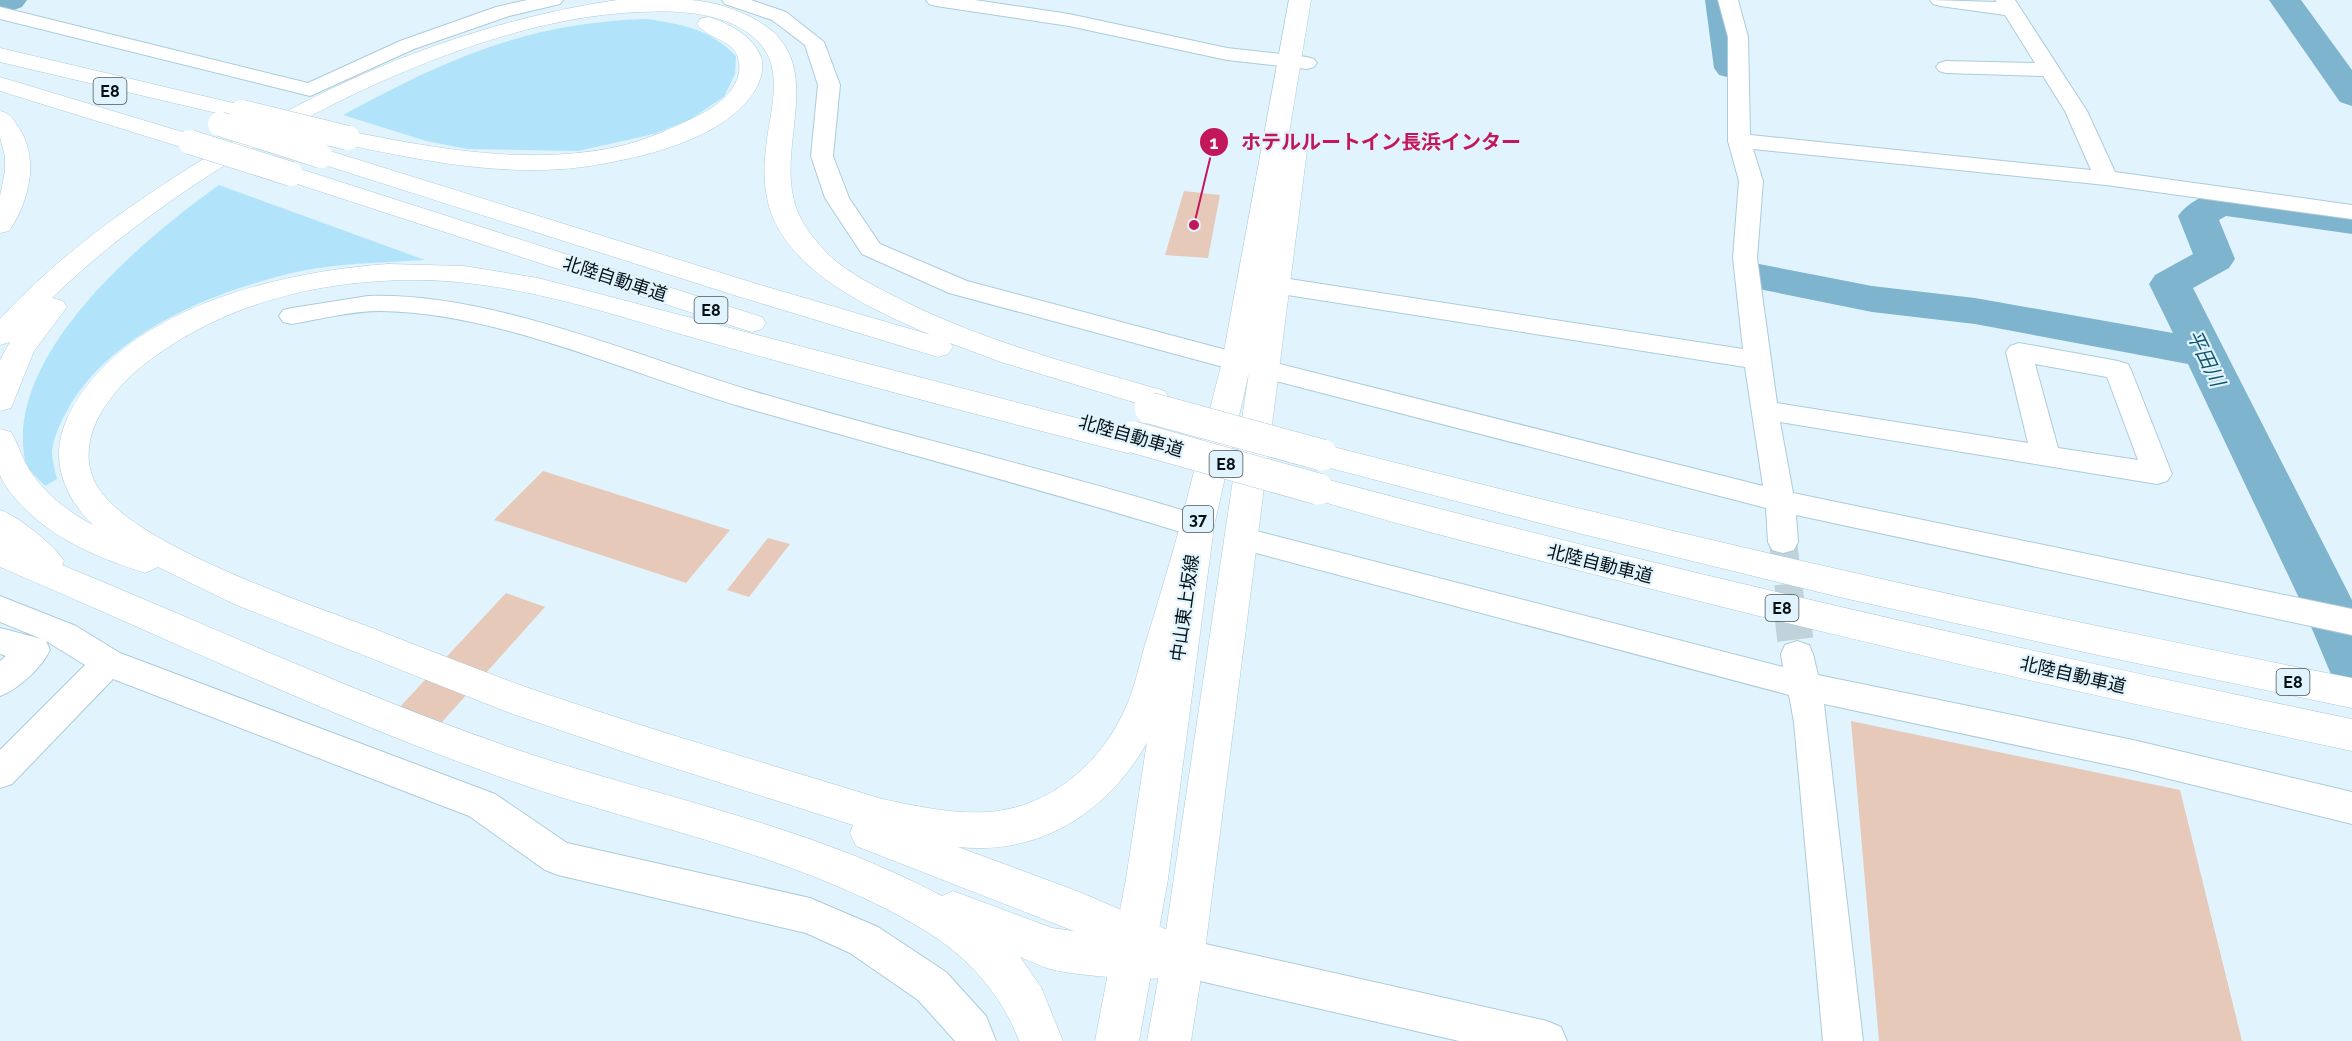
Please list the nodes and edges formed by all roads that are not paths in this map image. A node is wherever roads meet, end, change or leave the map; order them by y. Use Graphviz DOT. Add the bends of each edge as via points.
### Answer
graph roads {
  1 [pos="553,0"];
  2 [pos="732,0"];
  3 [pos="936,0"];
  4 [pos="1300,0"];
  5 [pos="1318,0"];
  6 [pos="1728,0"];
  7 [pos="1940,0"];
  8 [pos="2007,5"];
  9 [pos="0,13"];
  10 [pos="0,55"];
  11 [pos="0,60"];
  12 [pos="1298,62"];
  13 [pos="1946,67"];
  14 [pos="2049,70"];
  15 [pos="0,84"];
  16 [pos="0,118"];
  17 [pos="1739,141"];
  18 [pos="2106,178"];
  19 [pos="2352,212"];
  20 [pos="0,225"];
  21 [pos="1263,284"];
  22 [pos="292,316"];
  23 [pos="0,336"];
  24 [pos="1758,360"];
  25 [pos="1251,366"];
  26 [pos="0,401"];
  27 [pos="1152,403"];
  28 [pos="1764,410"];
  29 [pos="0,440"];
  30 [pos="1132,440"];
  31 [pos="2046,456"];
  32 [pos="1780,501"];
  33 [pos="0,522"];
  34 [pos="1197,526"];
  35 [pos="1241,538"];
  36 [pos="1783,543"];
  37 [pos="0,553"];
  38 [pos="221,584"];
  39 [pos="105,596"];
  40 [pos="0,609"];
  41 [pos="2352,622"];
  42 [pos="0,641"];
  43 [pos="50,643"];
  44 [pos="1797,654"];
  45 [pos="108,663"];
  46 [pos="0,682"];
  47 [pos="1805,686"];
  48 [pos="2352,693"];
  49 [pos="546,710"];
  50 [pos="2352,735"];
  51 [pos="0,773"];
  52 [pos="2352,808"];
  53 [pos="879,883"];
  54 [pos="1135,947"];
  55 [pos="1183,958"];
  56 [pos="976,1041"];
  57 [pos="1041,1041"];
  58 [pos="1118,1041"];
  59 [pos="1169,1041"];
  60 [pos="1547,1041"];
  61 [pos="1843,1041"];
  1 -- 9 [label="street" via="503,11 407,45 310,90"];
  2 -- 25 [label="street" via="779,16 814,42 829,85 822,156 837,198 871,249 958,287"];
  3 -- 12 [label="street" via="1022,11 1227,54"];
  4 -- 12 [label="main road, 中山東上坂線 / 37"];
  5 -- 12 [label="main road, 中山東上坂線 / 37"];
  6 -- 17 [label="street" via="1738,37"];
  7 -- 8 [label="street"];
  8 -- 14 [label="street"];
  10 -- 26 [label="main road, bridge" via="242,112 348,138 424,153 493,160 563,160 621,152 677,135 722,111 745,88 752,66 742,46 723,31 689,19 648,14 597,15 538,25 420,66 322,114 265,147 179,202 109,255 38,323 11,366"];
  11 -- 27 [label="main road, 北陸自動車道 / E8, bridge" via="220,124 747,290"];
  12 -- 21 [label="main road, 中山東上坂線 / 37"];
  13 -- 14 [label="street"];
  14 -- 18 [label="street" via="2076,111"];
  15 -- 30 [label="main road, 北陸自動車道 / E8, bridge"];
  16 -- 20 [label="main road" via="14,137 18,170 10,207"];
  17 -- 18 [label="street"];
  17 -- 24 [label="street" via="1751,181 1745,258"];
  18 -- 19 [label="street"];
  21 -- 24 [label="street"];
  21 -- 25 [label="main road, 中山東上坂線 / 37"];
  22 -- 34 [label="street" via="393,303 490,320 709,388"];
  23 -- 27 [label="main road" via="49,284 110,233 219,160 339,91 436,47 523,18 598,4 667,3 732,17 750,25 776,48 784,63 786,81 777,159 782,207 792,228 822,264 870,296 944,329"];
  24 -- 28 [label="street"];
  25 -- 32 [label="street"];
  25 -- 34 [label="main road, 中山東上坂線 / 37"];
  25 -- 35 [label="main road, 中山東上坂線 / 37"];
  27 -- 48 [label="main road, 北陸自動車道 / E8, bridge" via="1497,502 1924,603"];
  28 -- 31 [label="street"];
  28 -- 32 [label="street"];
  29 -- 38 [label="main road" via="15,476 49,513 69,528 131,555"];
  30 -- 38 [label="main road" via="901,386 526,285 431,272 334,277 238,301 156,341 113,375 95,396 75,437 72,458 77,479 104,514 154,550"];
  30 -- 50 [label="main road, 北陸自動車道 / E8, bridge" via="1679,584"];
  31 -- 31 [label="street" via="2123,468 2157,474 2118,370 2019,352"];
  32 -- 36 [label="street"];
  32 -- 41 [label="street"];
  33 -- 39 [label="main road" via="40,556"];
  34 -- 49 [label="main road" via="1143,713 1131,737 1102,777 1084,794 1042,819 1018,827 956,831 920,827"];
  34 -- 54 [label="main road, 中山東上坂線 / 37"];
  35 -- 47 [label="street"];
  35 -- 55 [label="main road, 中山東上坂線 / 37"];
  37 -- 39 [label="main road"];
  38 -- 49 [label="main road"];
  39 -- 53 [label="main road" via="277,671 501,761 590,792 771,843"];
  40 -- 43 [label="street"];
  42 -- 43 [label="street"];
  43 -- 45 [label="street"];
  43 -- 46 [label="street"];
  44 -- 47 [label="street"];
  45 -- 51 [label="street"];
  45 -- 56 [label="street" via="482,805 558,858 810,916 864,940 932,986 972,1030"];
  47 -- 52 [label="street" via="2133,755"];
  47 -- 61 [label="street"];
  49 -- 54 [label="main road" via="1051,901"];
  53 -- 54 [label="main road" via="1052,949"];
  53 -- 57 [label="main road" via="968,935 991,955 1025,1000"];
  54 -- 55 [label="main road"];
  54 -- 58 [label="main road, 中山東上坂線 / 37"];
  55 -- 59 [label="main road, 中山東上坂線 / 37"];
  55 -- 60 [label="street"];
}
